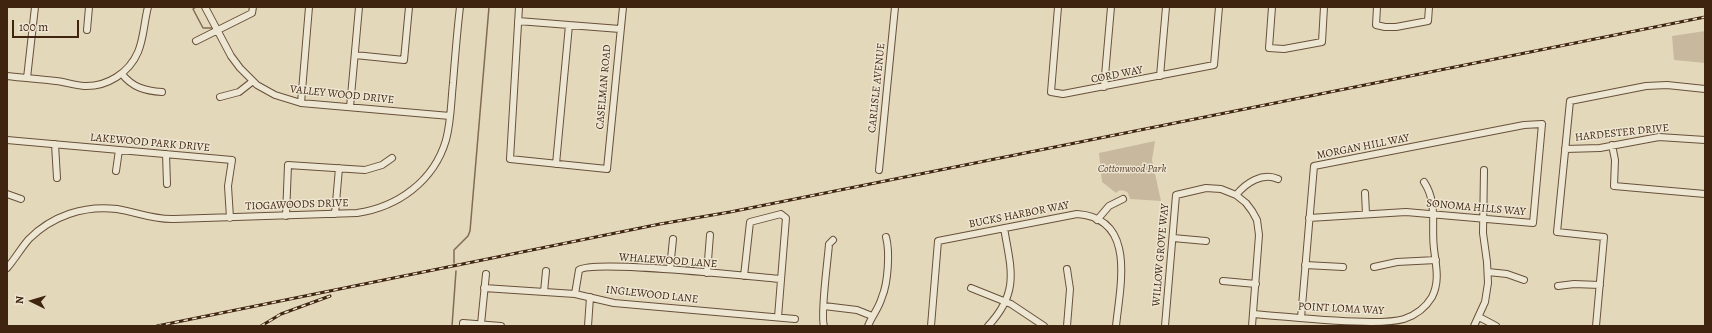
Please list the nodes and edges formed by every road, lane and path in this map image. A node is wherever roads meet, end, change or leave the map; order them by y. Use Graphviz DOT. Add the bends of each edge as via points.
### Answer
graph roads {
  1 [pos="34,7"];
  2 [pos="89,7"];
  3 [pos="148,7"];
  4 [pos="205,7"];
  5 [pos="253,7"];
  6 [pos="309,7"];
  7 [pos="359,7"];
  8 [pos="409,7"];
  9 [pos="460,7"];
  10 [pos="519,7"];
  11 [pos="623,7"];
  12 [pos="895,7"];
  13 [pos="1058,7"];
  14 [pos="1111,7"];
  15 [pos="1166,7"];
  16 [pos="1219,7"];
  17 [pos="1272,7"];
  18 [pos="1324,7"];
  19 [pos="1377,7"];
  20 [pos="1429,7"];
  21 [pos="518,21"];
  22 [pos="569,25"];
  23 [pos="620,29"];
  24 [pos="87,30"];
  25 [pos="218,31"];
  26 [pos="196,41"];
  27 [pos="355,55"];
  28 [pos="122,74"];
  29 [pos="7,76"];
  30 [pos="1160,76"];
  31 [pos="27,78"];
  32 [pos="252,81"];
  33 [pos="1104,87"];
  34 [pos="1705,89"];
  35 [pos="162,92"];
  36 [pos="220,97"];
  37 [pos="301,102"];
  38 [pos="350,107"];
  39 [pos="450,116"];
  40 [pos="1542,124"];
  41 [pos="7,140"];
  42 [pos="1705,140"];
  43 [pos="55,144"];
  44 [pos="1612,145"];
  45 [pos="1565,149"];
  46 [pos="119,150"];
  47 [pos="166,154"];
  48 [pos="392,158"];
  49 [pos="556,164"];
  50 [pos="339,168"];
  51 [pos="879,170"];
  52 [pos="1484,170"];
  53 [pos="116,171"];
  54 [pos="57,178"];
  55 [pos="1278,179"];
  56 [pos="1424,182"];
  57 [pos="167,184"];
  58 [pos="7,194"];
  59 [pos="1365,194"];
  60 [pos="1705,194"];
  61 [pos="1236,195"];
  62 [pos="21,199"];
  63 [pos="1123,199"];
  64 [pos="335,214"];
  65 [pos="1366,214"];
  66 [pos="1433,214"];
  67 [pos="286,216"];
  68 [pos="230,218"];
  69 [pos="1309,218"];
  70 [pos="1483,219"];
  71 [pos="1097,220"];
  72 [pos="1004,228"];
  73 [pos="710,235"];
  74 [pos="886,237"];
  75 [pos="1173,238"];
  76 [pos="673,239"];
  77 [pos="833,240"];
  78 [pos="1206,241"];
  79 [pos="1436,260"];
  80 [pos="1305,265"];
  81 [pos="1343,267"];
  82 [pos="7,268"];
  83 [pos="1374,268"];
  84 [pos="670,269"];
  85 [pos="1067,269"];
  86 [pos="546,271"];
  87 [pos="1488,272"];
  88 [pos="707,273"];
  89 [pos="486,274"];
  90 [pos="744,276"];
  91 [pos="781,279"];
  92 [pos="1524,280"];
  93 [pos="1223,281"];
  94 [pos="1256,284"];
  95 [pos="1600,285"];
  96 [pos="1558,286"];
  97 [pos="484,288"];
  98 [pos="971,288"];
  99 [pos="544,292"];
  100 [pos="575,294"];
  101 [pos="590,297"];
  102 [pos="1006,302"];
  103 [pos="824,306"];
  104 [pos="1253,314"];
  105 [pos="872,316"];
  106 [pos="778,317"];
  107 [pos="1479,317"];
  108 [pos="1301,318"];
  109 [pos="795,319"];
  110 [pos="481,324"];
  111 [pos="1354,324"];
  112 [pos="463,325"];
  113 [pos="501,326"];
  114 [pos="588,326"];
  115 [pos="824,326"];
  116 [pos="868,326"];
  117 [pos="931,326"];
  118 [pos="988,326"];
  119 [pos="1044,326"];
  120 [pos="1067,326"];
  121 [pos="1116,326"];
  122 [pos="1165,326"];
  123 [pos="1252,326"];
  124 [pos="1474,326"];
  125 [pos="1496,326"];
  126 [pos="1596,326"];
  1 -- 31 [label="street"];
  2 -- 24 [label="street"];
  3 -- 28 [label="street" via="139,50"];
  4 -- 25 [label="street, VALLEY WOOD DRIVE"];
  5 -- 25 [label="street" via="252,13"];
  6 -- 37 [label="street"];
  7 -- 27 [label="street"];
  8 -- 27 [label="street" via="404,60"];
  9 -- 39 [label="street, TIOGAWOODS DRIVE"];
  10 -- 21 [label="street"];
  11 -- 23 [label="street, CASELMAN ROAD"];
  12 -- 51 [label="street, CARLISLE AVENUE"];
  13 -- 33 [label="street, CORD WAY" via="1051,92 1070,94"];
  14 -- 33 [label="street"];
  15 -- 30 [label="street"];
  16 -- 30 [label="street, CORD WAY" via="1214,65"];
  17 -- 18 [label="street" via="1269,48 1279,50 1322,42"];
  19 -- 20 [label="street" via="1376,25 1391,27 1428,21"];
  21 -- 22 [label="street"];
  21 -- 49 [label="street" via="510,159"];
  22 -- 23 [label="street"];
  22 -- 49 [label="street"];
  23 -- 49 [label="street, CASELMAN ROAD" via="607,169"];
  25 -- 26 [label="street"];
  25 -- 32 [label="street, VALLEY WOOD DRIVE" via="237,64"];
  27 -- 38 [label="street"];
  28 -- 31 [label="street" via="108,82 89,86"];
  28 -- 35 [label="street" via="137,87"];
  29 -- 31 [label="street"];
  30 -- 33 [label="street, CORD WAY"];
  32 -- 36 [label="street" via="239,92"];
  32 -- 37 [label="street, VALLEY WOOD DRIVE" via="275,95"];
  34 -- 45 [label="street" via="1646,86 1570,101"];
  37 -- 38 [label="street, VALLEY WOOD DRIVE"];
  38 -- 39 [label="street, VALLEY WOOD DRIVE"];
  39 -- 64 [label="street, TIOGAWOODS DRIVE" via="446,140 438,159 415,188 378,209"];
  40 -- 69 [label="street, MORGAN HILL WAY" via="1524,125 1314,166"];
  40 -- 70 [label="street, SONOMA HILLS WAY" via="1534,223"];
  41 -- 43 [label="street, LAKEWOOD PARK DRIVE"];
  42 -- 44 [label="street, HARDESTER DRIVE" via="1658,137"];
  43 -- 46 [label="street, LAKEWOOD PARK DRIVE"];
  43 -- 54 [label="street"];
  44 -- 45 [label="street, HARDESTER DRIVE" via="1589,149"];
  44 -- 60 [label="street" via="1615,160 1614,186"];
  45 -- 95 [label="street" via="1557,232 1604,237"];
  46 -- 47 [label="street, LAKEWOOD PARK DRIVE"];
  46 -- 53 [label="street"];
  47 -- 57 [label="street"];
  47 -- 68 [label="street, LAKEWOOD PARK DRIVE" via="232,160 228,186"];
  48 -- 50 [label="street" via="370,169"];
  50 -- 64 [label="street"];
  50 -- 67 [label="street" via="288,165"];
  52 -- 70 [label="street"];
  55 -- 61 [label="street" via="1268,176 1256,180 1247,184"];
  56 -- 66 [label="street, POINT LOMA WAY" via="1432,198"];
  58 -- 62 [label="street"];
  59 -- 65 [label="street"];
  61 -- 75 [label="street, WILLOW GROVE WAY" via="1211,188 1176,195"];
  61 -- 94 [label="street, WILLOW GROVE WAY" via="1250,207 1258,225"];
  63 -- 71 [label="street" via="1109,206"];
  64 -- 67 [label="street, TIOGAWOODS DRIVE"];
  65 -- 66 [label="street, SONOMA HILLS WAY"];
  65 -- 69 [label="street, SONOMA HILLS WAY"];
  66 -- 70 [label="street, SONOMA HILLS WAY"];
  66 -- 79 [label="street, POINT LOMA WAY"];
  67 -- 68 [label="street, TIOGAWOODS DRIVE"];
  68 -- 82 [label="street, TIOGAWOODS DRIVE" via="163,220 117,209 80,211 55,220 37,232"];
  69 -- 80 [label="street, MORGAN HILL WAY"];
  70 -- 87 [label="street"];
  71 -- 72 [label="street, BUCKS HARBOR WAY" via="1072,215"];
  71 -- 121 [label="street, BUCKS HARBOR WAY" via="1112,232 1121,253"];
  72 -- 102 [label="street" via="1012,275"];
  72 -- 117 [label="street, BUCKS HARBOR WAY" via="938,241"];
  73 -- 88 [label="street"];
  74 -- 105 [label="street" via="888,250 885,289"];
  75 -- 78 [label="street"];
  75 -- 122 [label="street, WILLOW GROVE WAY"];
  76 -- 84 [label="street"];
  77 -- 103 [label="street" via="830,244"];
  79 -- 83 [label="street" via="1397,262"];
  79 -- 111 [label="street, POINT LOMA WAY" via="1435,288 1429,301 1418,312 1396,321"];
  80 -- 81 [label="street"];
  80 -- 108 [label="street, MORGAN HILL WAY"];
  84 -- 88 [label="street, WHALEWOOD LANE"];
  84 -- 100 [label="street, WHALEWOOD LANE" via="607,266 584,268 578,272"];
  85 -- 120 [label="street" via="1070,289"];
  86 -- 99 [label="street"];
  87 -- 92 [label="street" via="1507,274"];
  87 -- 107 [label="street" via="1487,293"];
  88 -- 90 [label="street, WHALEWOOD LANE"];
  89 -- 97 [label="street"];
  90 -- 91 [label="street, WHALEWOOD LANE"];
  90 -- 91 [label="street" via="749,224 781,214 786,218"];
  91 -- 106 [label="street"];
  93 -- 94 [label="street"];
  94 -- 104 [label="street, WILLOW GROVE WAY"];
  95 -- 96 [label="street"];
  95 -- 126 [label="street"];
  97 -- 99 [label="street, INGLEWOOD LANE"];
  97 -- 110 [label="street"];
  98 -- 102 [label="street"];
  99 -- 100 [label="street, INGLEWOOD LANE"];
  100 -- 101 [label="street, INGLEWOOD LANE"];
  101 -- 106 [label="street, INGLEWOOD LANE" via="614,303"];
  101 -- 114 [label="street"];
  102 -- 118 [label="street"];
  102 -- 119 [label="street"];
  103 -- 105 [label="street" via="858,310"];
  103 -- 115 [label="street"];
  104 -- 108 [label="street, POINT LOMA WAY"];
  104 -- 123 [label="street, WILLOW GROVE WAY"];
  105 -- 116 [label="street"];
  106 -- 109 [label="street, INGLEWOOD LANE"];
  107 -- 124 [label="street"];
  107 -- 125 [label="street"];
  108 -- 111 [label="street, POINT LOMA WAY"];
  110 -- 112 [label="street"];
  110 -- 113 [label="street"];
}
